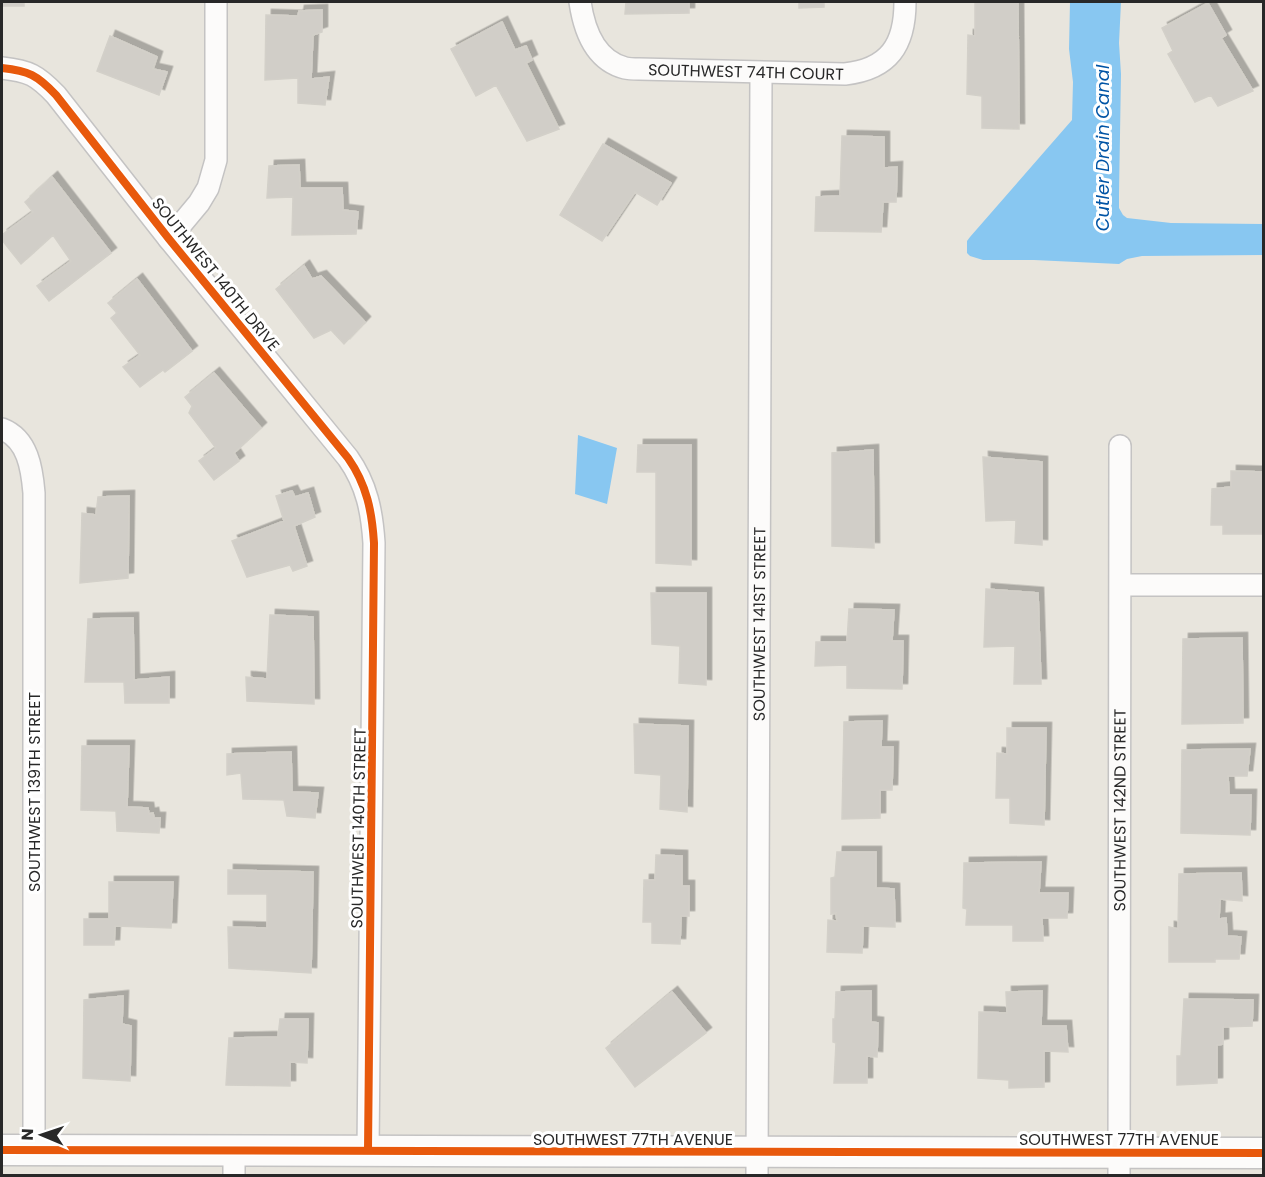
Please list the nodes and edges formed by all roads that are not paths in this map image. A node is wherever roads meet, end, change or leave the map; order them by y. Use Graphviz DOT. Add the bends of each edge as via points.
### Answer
graph roads {
  1 [pos="216,2"];
  2 [pos="580,2"];
  3 [pos="905,2"];
  4 [pos="2,69"];
  5 [pos="761,73"];
  6 [pos="169,239"];
  7 [pos="8,433"];
  8 [pos="1120,446"];
  9 [pos="370,505"];
  10 [pos="1121,585"];
  11 [pos="1263,585"];
  12 [pos="2,1150"];
  13 [pos="34,1150"];
  14 [pos="368,1151"];
  15 [pos="1263,1153"];
  16 [pos="234,1163"];
  17 [pos="757,1164"];
  18 [pos="1119,1164"];
  1 -- 6 [label="street" via="216,160 208,188"];
  2 -- 5 [label="street, SOUTHWEST 74TH COURT" via="591,40 602,55 625,68"];
  3 -- 5 [label="street, SOUTHWEST 74TH COURT" via="904,24 896,47 871,69 845,74"];
  4 -- 6 [label="street, SOUTHWEST 140TH DRIVE" via="34,75 56,95"];
  5 -- 17 [label="street, SOUTHWEST 141ST STREET"];
  6 -- 9 [label="street, SOUTHWEST 140TH DRIVE" via="348,458"];
  7 -- 13 [label="street, SOUTHWEST 139TH STREET" via="27,455 34,502"];
  8 -- 10 [label="street, SOUTHWEST 142ND STREET"];
  9 -- 14 [label="street, SOUTHWEST 140TH STREET" via="374,543"];
  10 -- 11 [label="street"];
  10 -- 18 [label="street, SOUTHWEST 142ND STREET"];
  12 -- 13 [label="street, SOUTHWEST 77TH AVENUE"];
  13 -- 16 [label="street, SOUTHWEST 77TH AVENUE"];
  14 -- 16 [label="street, SOUTHWEST 77TH AVENUE"];
  14 -- 17 [label="street, SOUTHWEST 77TH AVENUE"];
  15 -- 18 [label="street, SOUTHWEST 77TH AVENUE"];
  17 -- 18 [label="street, SOUTHWEST 77TH AVENUE"];
}
